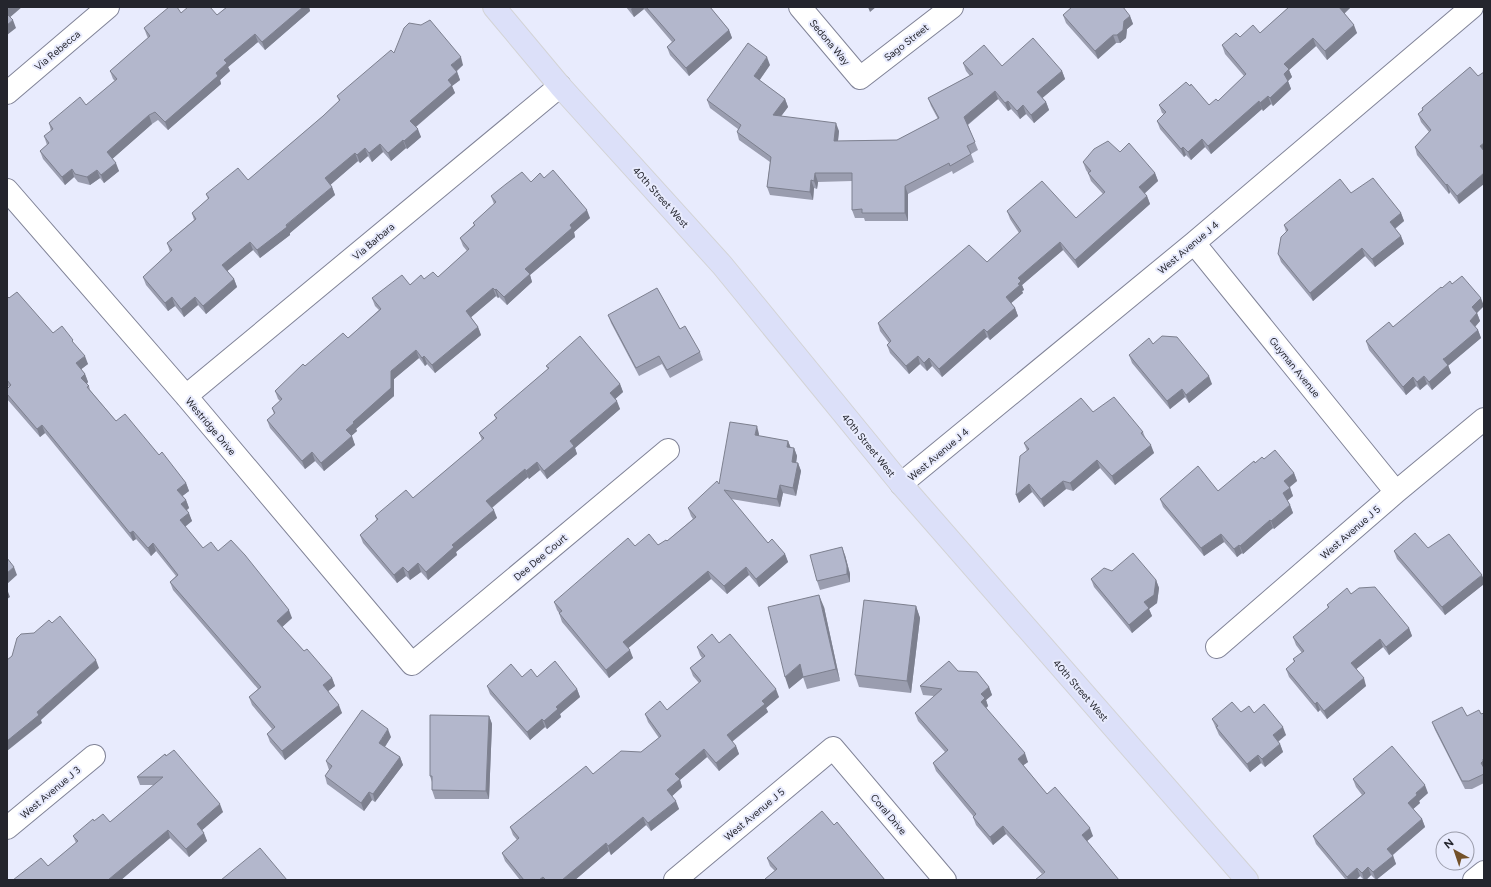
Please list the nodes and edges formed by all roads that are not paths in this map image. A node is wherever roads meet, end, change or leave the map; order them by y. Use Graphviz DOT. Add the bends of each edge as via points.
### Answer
graph roads {
  1 [pos="108,7"];
  2 [pos="494,7"];
  3 [pos="800,7"];
  4 [pos="952,7"];
  5 [pos="1458,11"];
  6 [pos="860,78"];
  7 [pos="560,86"];
  8 [pos="7,93"];
  9 [pos="7,190"];
  10 [pos="1194,243"];
  11 [pos="186,396"];
  12 [pos="1484,419"];
  13 [pos="668,450"];
  14 [pos="901,484"];
  15 [pos="1396,492"];
  16 [pos="1217,647"];
  17 [pos="412,664"];
  18 [pos="833,748"];
  19 [pos="94,756"];
  20 [pos="7,828"];
  21 [pos="1484,872"];
  22 [pos="675,880"];
  23 [pos="945,880"];
  24 [pos="1247,880"];
  25 [pos="1474,880"];
  1 -- 8 [label="street, Via Rebecca"];
  2 -- 7 [label="main road, 40th Street West"];
  3 -- 6 [label="street, Sedona Way"];
  4 -- 6 [label="street, Sago Street"];
  5 -- 10 [label="street, West Avenue J 4"];
  7 -- 11 [label="street, Via Barbara"];
  7 -- 14 [label="main road, 40th Street West" via="722,265"];
  9 -- 11 [label="street, Westridge Drive"];
  10 -- 14 [label="street, West Avenue J 4"];
  10 -- 15 [label="street, Guyman Avenue"];
  11 -- 17 [label="street, Westridge Drive"];
  12 -- 15 [label="street, West Avenue J 5"];
  13 -- 17 [label="street, Dee Dee Court"];
  14 -- 24 [label="main road, 40th Street West"];
  15 -- 16 [label="street, West Avenue J 5"];
  18 -- 22 [label="street, West Avenue J 5"];
  18 -- 23 [label="street, Coral Drive"];
  19 -- 20 [label="street, West Avenue J 3"];
  21 -- 25 [label="street"];
}
